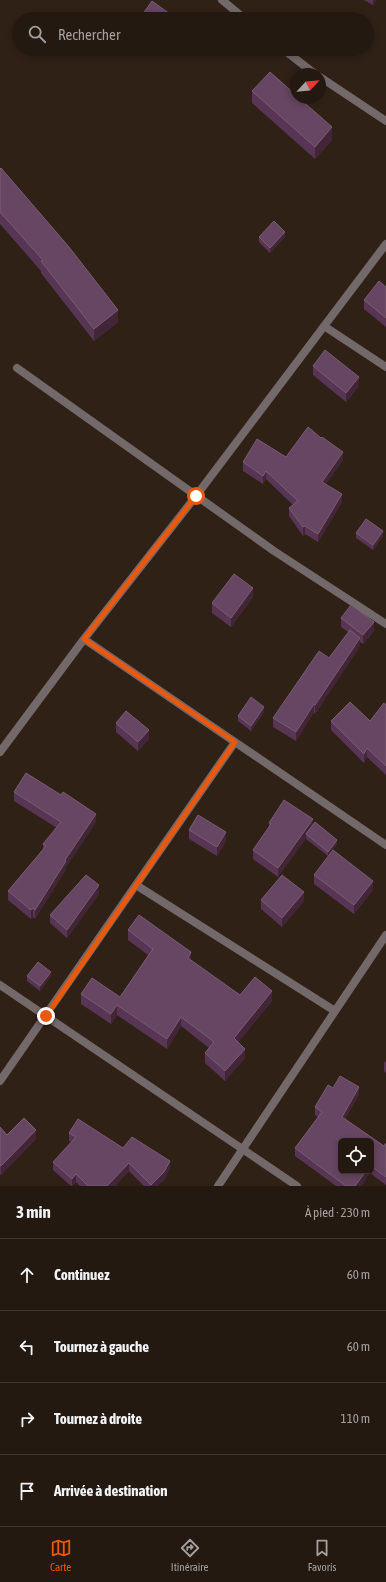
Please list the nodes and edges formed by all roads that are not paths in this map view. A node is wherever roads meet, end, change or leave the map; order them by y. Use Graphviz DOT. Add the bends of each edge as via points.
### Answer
graph roads {
  1 [pos="222,0"];
  2 [pos="237,12"];
  3 [pos="292,56"];
  4 [pos="307,68"];
  5 [pos="326,81"];
  6 [pos="386,121"];
  7 [pos="386,244"];
  8 [pos="324,326"];
  9 [pos="386,367"];
  10 [pos="17,368"];
  11 [pos="196,496"];
  12 [pos="386,624"];
  13 [pos="84,639"];
  14 [pos="235,742"];
  15 [pos="0,752"];
  16 [pos="386,845"];
  17 [pos="136,885"];
  18 [pos="386,935"];
  19 [pos="0,985"];
  20 [pos="335,1011"];
  21 [pos="46,1016"];
  22 [pos="0,1081"];
  23 [pos="243,1149"];
  24 [pos="218,1186"];
  25 [pos="297,1186"];
  1 -- 2 [label="street"];
  3 -- 4 [label="street"];
  5 -- 6 [label="street"];
  7 -- 8 [label="street"];
  8 -- 9 [label="street"];
  8 -- 11 [label="street"];
  10 -- 11 [label="street"];
  11 -- 12 [label="street" via="274,551"];
  11 -- 13 [label="street"];
  13 -- 14 [label="street"];
  13 -- 15 [label="street"];
  14 -- 16 [label="street"];
  14 -- 17 [label="street"];
  17 -- 20 [label="street"];
  17 -- 21 [label="street"];
  18 -- 20 [label="street"];
  19 -- 21 [label="street"];
  20 -- 23 [label="street"];
  21 -- 22 [label="street"];
  21 -- 23 [label="street"];
  23 -- 24 [label="street"];
  23 -- 25 [label="street"];
}
